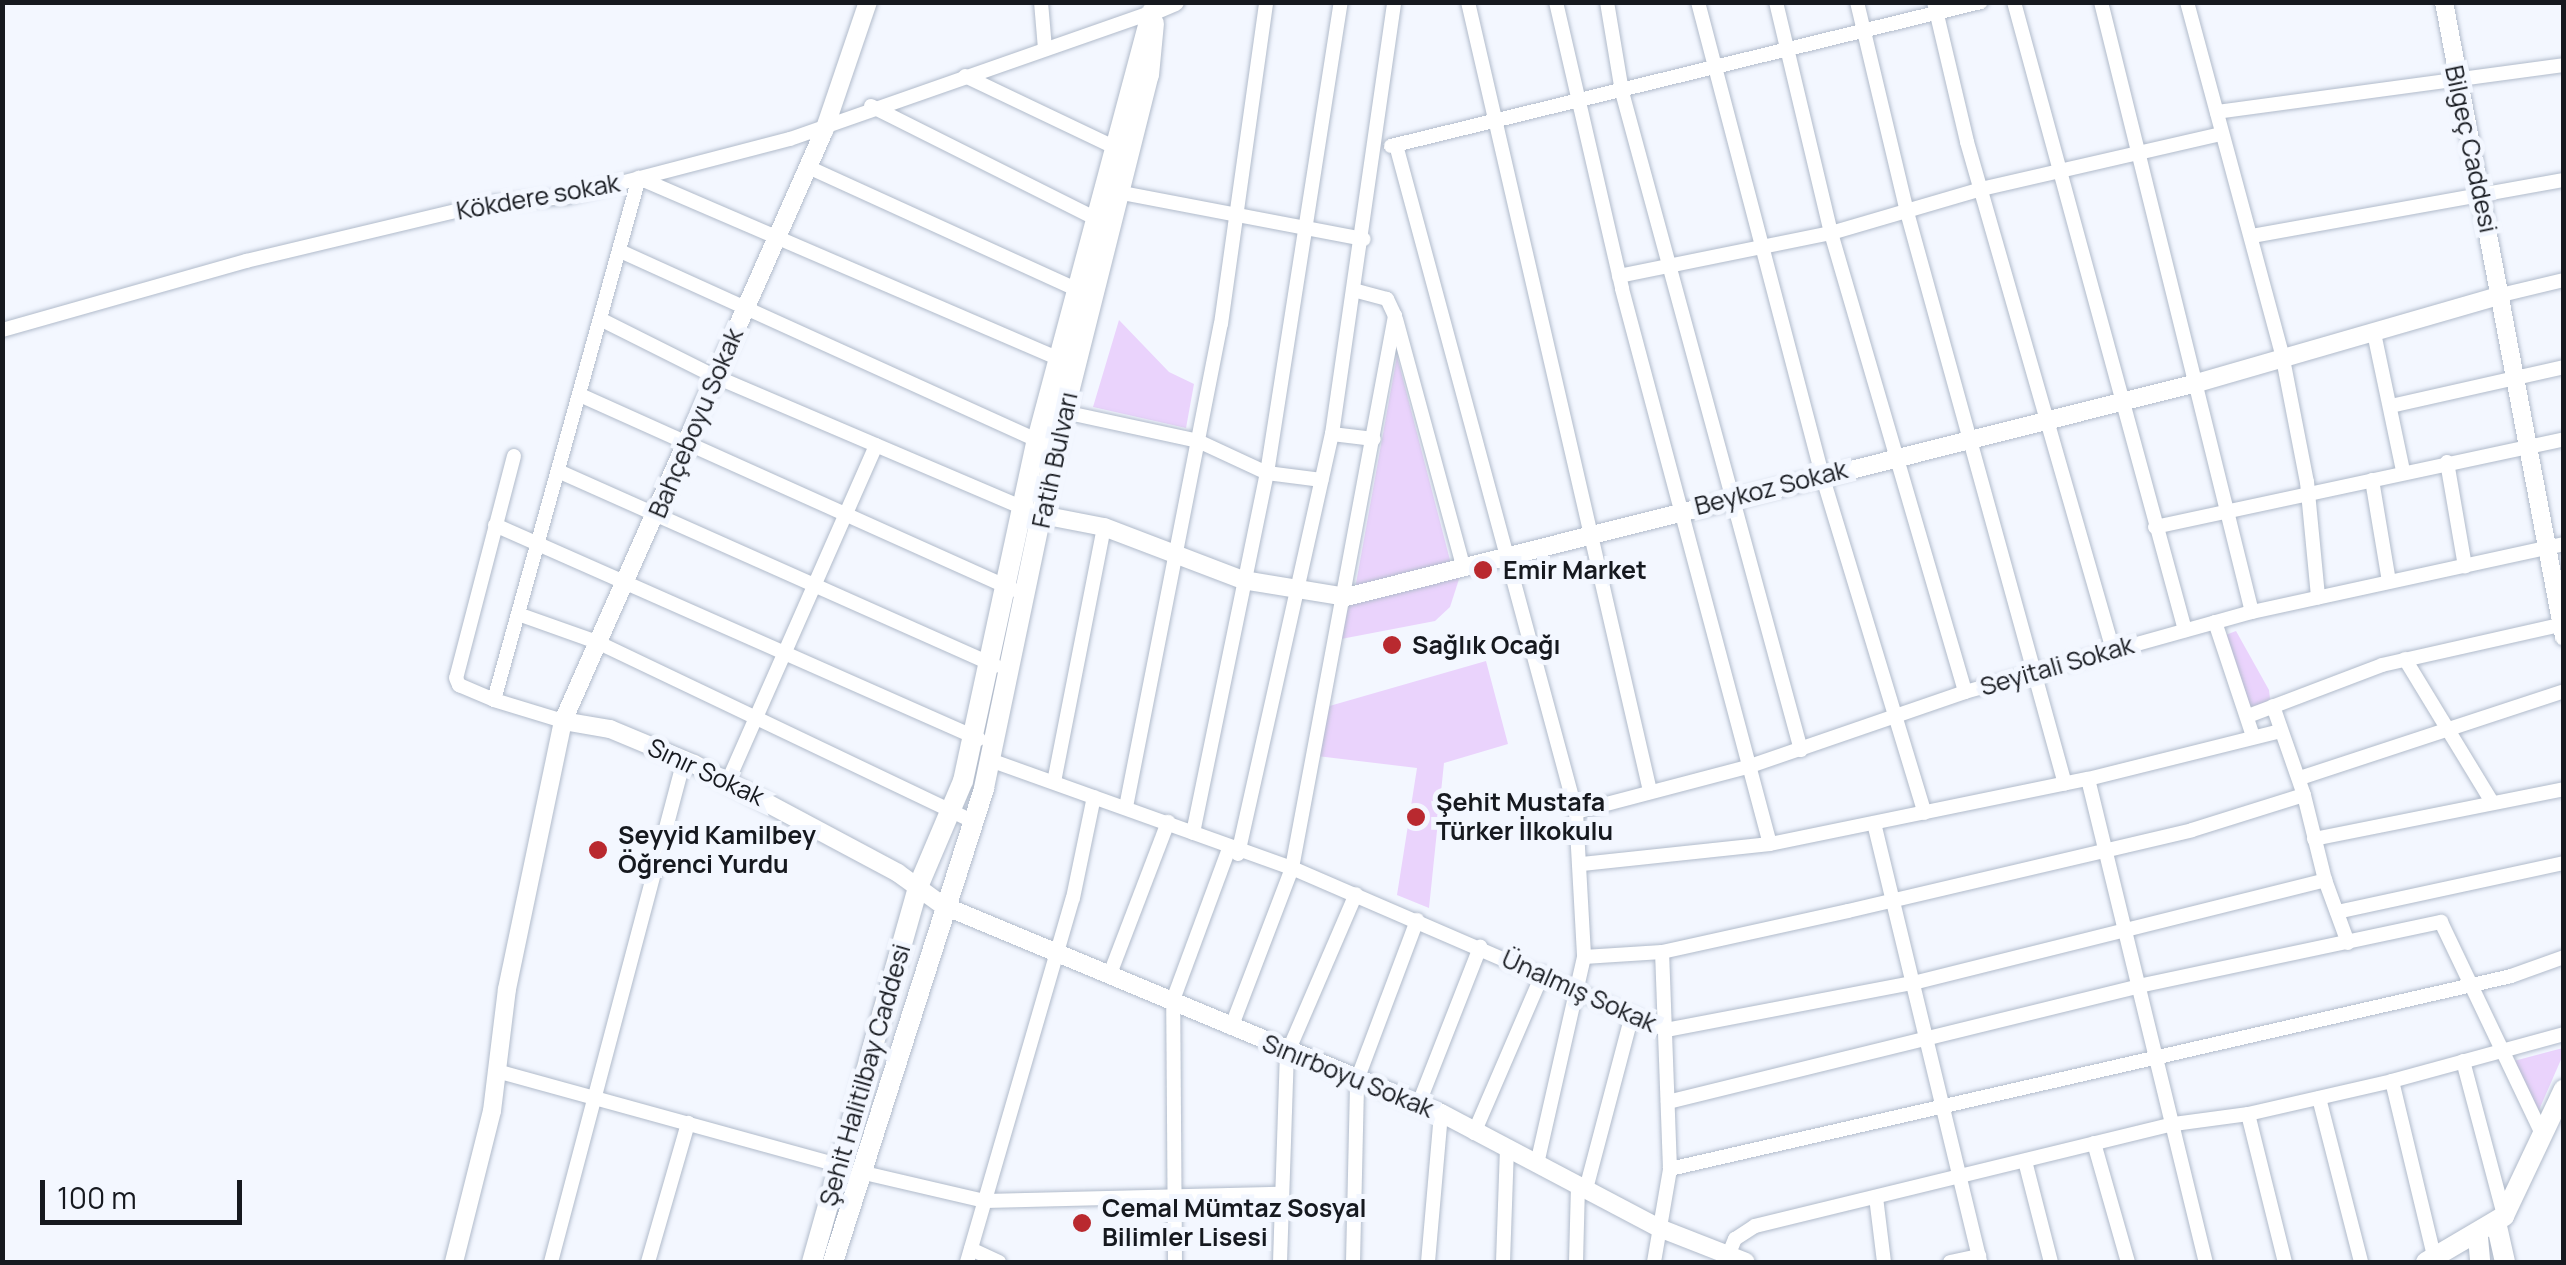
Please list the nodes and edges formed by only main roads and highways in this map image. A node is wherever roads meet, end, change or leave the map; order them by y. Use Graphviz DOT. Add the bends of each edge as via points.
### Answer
graph roads {
  1 [pos="1152,12"];
  2 [pos="1122,151"];
  3 [pos="1104,222"];
  4 [pos="1067,362"];
  5 [pos="1046,444"];
  6 [pos="1032,512"];
  7 [pos="942,905"];
  8 [pos="2564,1089"];
  9 [pos="2500,1219"];
  10 [pos="2478,1237"];
  11 [pos="2431,1261"];
  12 [pos="812,1262"];
  13 [pos="832,1262"];
  14 [pos="2480,1262"];
  15 [pos="2505,1262"];
  1 -- 2 [label="main road"];
  2 -- 3 [label="main road"];
  2 -- 3 [label="main road" via="1122,194"];
  3 -- 4 [label="main road"];
  4 -- 5 [label="main road"];
  4 -- 5 [label="main road, Fatih Bulvarı" via="1064,412"];
  5 -- 6 [label="main road"];
  6 -- 7 [label="main road, Fatih Bulvarı" via="1026,596 991,753"];
  6 -- 12 [label="main road, Şehit Halitilbay Caddesi" via="1005,586 972,736 918,887"];
  7 -- 13 [label="main road, Şehit Halitilbay Caddesi"];
  8 -- 9 [label="main road"];
  9 -- 10 [label="main road"];
  9 -- 15 [label="main road"];
  10 -- 11 [label="main road"];
  10 -- 14 [label="main road"];
}
